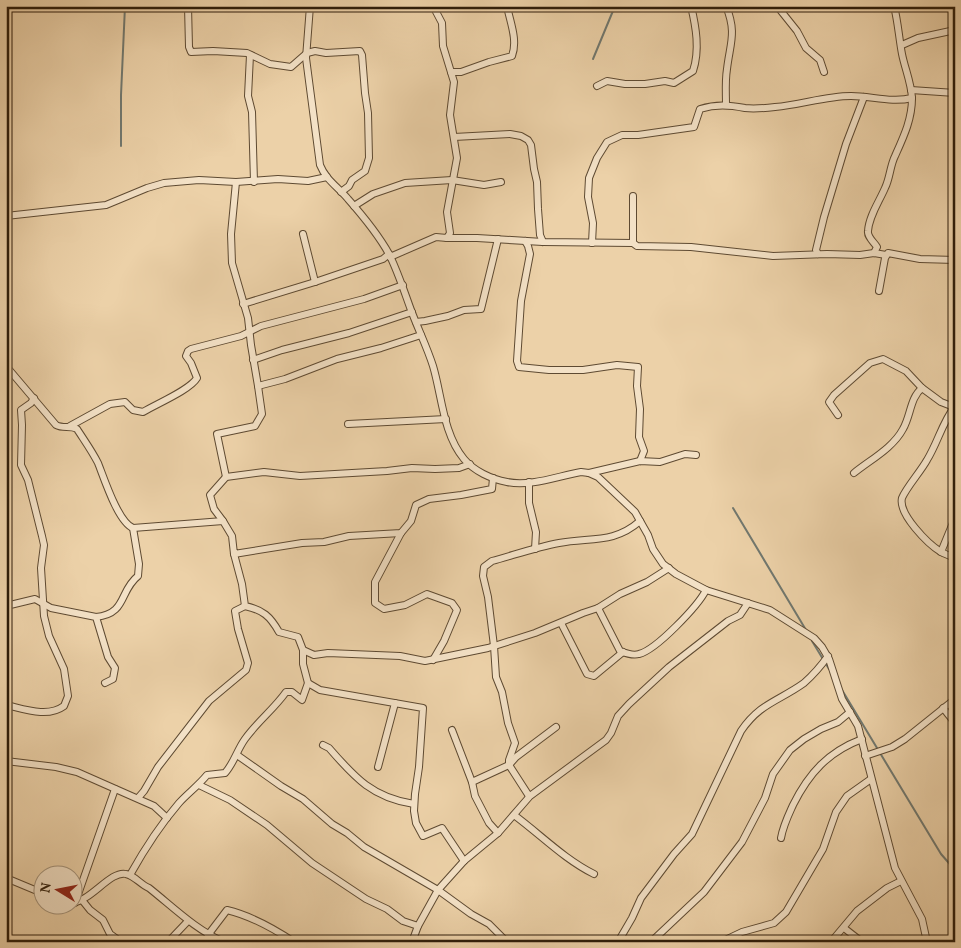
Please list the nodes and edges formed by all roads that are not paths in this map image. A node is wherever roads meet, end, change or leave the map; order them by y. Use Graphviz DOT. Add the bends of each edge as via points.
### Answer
graph roads {
  1 [pos="188,6"];
  2 [pos="310,6"];
  3 [pos="433,6"];
  4 [pos="507,6"];
  5 [pos="691,6"];
  6 [pos="726,6"];
  7 [pos="777,6"];
  8 [pos="894,6"];
  9 [pos="955,30"];
  10 [pos="902,45"];
  11 [pos="307,53"];
  12 [pos="250,55"];
  13 [pos="451,72"];
  14 [pos="824,72"];
  15 [pos="597,86"];
  16 [pos="911,90"];
  17 [pos="955,93"];
  18 [pos="864,97"];
  19 [pos="912,98"];
  20 [pos="726,105"];
  21 [pos="454,137"];
  22 [pos="327,178"];
  23 [pos="452,180"];
  24 [pos="236,182"];
  25 [pos="254,182"];
  26 [pos="501,182"];
  27 [pos="341,192"];
  28 [pos="633,196"];
  29 [pos="354,206"];
  30 [pos="6,216"];
  31 [pos="303,234"];
  32 [pos="447,238"];
  33 [pos="498,239"];
  34 [pos="526,241"];
  35 [pos="543,242"];
  36 [pos="592,243"];
  37 [pos="634,243"];
  38 [pos="874,253"];
  39 [pos="818,254"];
  40 [pos="886,255"];
  41 [pos="390,256"];
  42 [pos="955,260"];
  43 [pos="315,282"];
  44 [pos="403,285"];
  45 [pos="879,291"];
  46 [pos="243,304"];
  47 [pos="412,312"];
  48 [pos="416,322"];
  49 [pos="250,332"];
  50 [pos="421,335"];
  51 [pos="253,360"];
  52 [pos="6,366"];
  53 [pos="258,386"];
  54 [pos="922,388"];
  55 [pos="34,398"];
  56 [pos="954,406"];
  57 [pos="838,415"];
  58 [pos="446,419"];
  59 [pos="348,424"];
  60 [pos="70,426"];
  61 [pos="696,455"];
  62 [pos="640,460"];
  63 [pos="470,464"];
  64 [pos="589,473"];
  65 [pos="854,473"];
  66 [pos="226,477"];
  67 [pos="493,478"];
  68 [pos="529,482"];
  69 [pos="955,518"];
  70 [pos="223,521"];
  71 [pos="640,521"];
  72 [pos="133,528"];
  73 [pos="401,533"];
  74 [pos="535,549"];
  75 [pos="941,552"];
  76 [pos="234,554"];
  77 [pos="955,558"];
  78 [pos="669,568"];
  79 [pos="706,590"];
  80 [pos="42,602"];
  81 [pos="748,603"];
  82 [pos="6,606"];
  83 [pos="245,606"];
  84 [pos="598,608"];
  85 [pos="96,617"];
  86 [pos="561,623"];
  87 [pos="494,646"];
  88 [pos="303,650"];
  89 [pos="623,652"];
  90 [pos="828,656"];
  91 [pos="433,660"];
  92 [pos="105,683"];
  93 [pos="308,683"];
  94 [pos="955,699"];
  95 [pos="395,703"];
  96 [pos="6,705"];
  97 [pos="942,708"];
  98 [pos="850,712"];
  99 [pos="955,723"];
  100 [pos="556,727"];
  101 [pos="452,730"];
  102 [pos="862,739"];
  103 [pos="323,745"];
  104 [pos="237,755"];
  105 [pos="865,756"];
  106 [pos="6,761"];
  107 [pos="509,764"];
  108 [pos="378,767"];
  109 [pos="871,779"];
  110 [pos="472,782"];
  111 [pos="199,785"];
  112 [pos="115,789"];
  113 [pos="529,796"];
  114 [pos="138,798"];
  115 [pos="414,804"];
  116 [pos="514,815"];
  117 [pos="167,818"];
  118 [pos="498,833"];
  119 [pos="781,838"];
  120 [pos="464,861"];
  121 [pos="594,874"];
  122 [pos="130,876"];
  123 [pos="6,878"];
  124 [pos="82,881"];
  125 [pos="901,881"];
  126 [pos="32,889"];
  127 [pos="438,890"];
  128 [pos="82,900"];
  129 [pos="188,921"];
  130 [pos="418,926"];
  131 [pos="844,928"];
  132 [pos="208,935"];
  133 [pos="120,942"];
  134 [pos="168,942"];
  135 [pos="224,942"];
  136 [pos="294,942"];
  137 [pos="412,942"];
  138 [pos="507,942"];
  139 [pos="618,942"];
  140 [pos="651,942"];
  141 [pos="721,942"];
  142 [pos="831,942"];
  143 [pos="862,942"];
  144 [pos="928,942"];
  1 -- 12 [label="street" via="190,51"];
  2 -- 11 [label="street"];
  3 -- 13 [label="street" via="442,23 443,46"];
  4 -- 13 [label="street" via="513,32 512,56"];
  5 -- 15 [label="street" via="697,60 693,71 674,83 607,81"];
  6 -- 20 [label="street" via="733,40 727,69"];
  7 -- 14 [label="street" via="806,48 820,60"];
  8 -- 10 [label="street"];
  9 -- 10 [label="street"];
  10 -- 16 [label="street"];
  11 -- 12 [label="street" via="291,67 270,64"];
  11 -- 22 [label="street" via="317,149"];
  11 -- 27 [label="street" via="360,51 362,55 369,158 365,171"];
  12 -- 25 [label="street" via="248,96 252,112"];
  13 -- 21 [label="street" via="454,82 450,115"];
  16 -- 17 [label="street"];
  16 -- 19 [label="street"];
  18 -- 19 [label="street"];
  18 -- 20 [label="street" via="836,97 774,107"];
  18 -- 39 [label="street" via="824,217 816,250"];
  19 -- 38 [label="street" via="906,132 869,224 869,237 877,247"];
  20 -- 36 [label="street" via="700,109 694,127 622,135 607,142 589,178"];
  21 -- 23 [label="street" via="457,158"];
  21 -- 35 [label="street" via="510,134 528,140 537,182"];
  22 -- 25 [label="street"];
  22 -- 27 [label="street"];
  23 -- 26 [label="street" via="484,185"];
  23 -- 29 [label="street" via="405,183 373,194"];
  23 -- 32 [label="street" via="447,212 450,233"];
  24 -- 25 [label="street"];
  24 -- 30 [label="street" via="164,183 106,205"];
  24 -- 46 [label="street" via="232,264"];
  27 -- 29 [label="street"];
  28 -- 37 [label="street"];
  29 -- 41 [label="street"];
  31 -- 43 [label="street"];
  32 -- 33 [label="street"];
  32 -- 41 [label="street" via="436,237"];
  33 -- 34 [label="street"];
  33 -- 48 [label="street" via="480,309"];
  34 -- 35 [label="street"];
  34 -- 62 [label="street" via="530,254 522,301 519,367 549,370 617,365 638,367 639,437 644,451"];
  35 -- 36 [label="street"];
  36 -- 37 [label="street"];
  37 -- 39 [label="street" via="637,246 691,247 772,256"];
  38 -- 39 [label="street"];
  38 -- 40 [label="street"];
  40 -- 42 [label="street"];
  40 -- 45 [label="street"];
  41 -- 43 [label="street"];
  41 -- 44 [label="street"];
  43 -- 46 [label="street"];
  44 -- 47 [label="street"];
  44 -- 49 [label="street" via="364,300 261,326"];
  46 -- 49 [label="street"];
  47 -- 48 [label="street"];
  47 -- 51 [label="street"];
  48 -- 50 [label="street"];
  49 -- 51 [label="street"];
  49 -- 60 [label="street" via="188,351 186,356 197,378 194,383 143,412 133,410 125,402 110,404"];
  50 -- 53 [label="street"];
  50 -- 58 [label="street" via="433,366"];
  51 -- 53 [label="street"];
  52 -- 55 [label="street"];
  53 -- 66 [label="street" via="262,414 255,426 217,434"];
  54 -- 56 [label="street" via="941,402"];
  54 -- 57 [label="street" via="906,371 885,359 875,361 830,400"];
  54 -- 65 [label="street" via="915,394 903,429 892,445"];
  55 -- 60 [label="street" via="56,425"];
  55 -- 80 [label="street" via="21,410 21,459 44,545"];
  56 -- 75 [label="street" via="928,460 902,497 901,505 922,537"];
  58 -- 59 [label="street"];
  58 -- 63 [label="street" via="457,448"];
  60 -- 72 [label="street" via="77,429 97,461 122,516"];
  61 -- 62 [label="street" via="685,454 660,462"];
  62 -- 64 [label="street"];
  63 -- 66 [label="street" via="436,470 412,468 300,476 264,472"];
  63 -- 67 [label="street" via="475,470"];
  64 -- 68 [label="street"];
  64 -- 71 [label="street" via="598,477 635,512"];
  66 -- 70 [label="street" via="210,495 214,509"];
  67 -- 68 [label="street"];
  67 -- 73 [label="street" via="492,489 461,496 429,498 416,505 411,521"];
  68 -- 74 [label="street" via="529,504 536,532"];
  69 -- 75 [label="street"];
  70 -- 72 [label="street"];
  70 -- 76 [label="street" via="232,536"];
  71 -- 74 [label="street" via="603,540 561,543"];
  71 -- 78 [label="street" via="653,549"];
  72 -- 85 [label="street" via="138,576 114,612"];
  73 -- 76 [label="street" via="349,536"];
  73 -- 91 [label="street" via="375,582 375,603 384,609 405,605 427,594 452,603 457,610"];
  74 -- 87 [label="street" via="492,561 484,567 482,576"];
  75 -- 77 [label="street"];
  76 -- 83 [label="street"];
  78 -- 79 [label="street"];
  78 -- 84 [label="street"];
  79 -- 81 [label="street"];
  79 -- 89 [label="street" via="685,617 650,648 638,655"];
  80 -- 82 [label="street" via="35,599"];
  80 -- 85 [label="street" via="51,608"];
  80 -- 96 [label="street" via="49,636 64,669 66,703 50,712"];
  81 -- 90 [label="street" via="770,610 814,638"];
  81 -- 113 [label="street" via="740,615 669,667 629,704 618,716 606,740"];
  83 -- 88 [label="street" via="260,610 272,619 279,632 298,637"];
  83 -- 114 [label="street" via="235,611 248,663 246,670 209,702"];
  84 -- 86 [label="street"];
  84 -- 89 [label="street"];
  85 -- 92 [label="street" via="108,657 115,668 113,679"];
  86 -- 87 [label="street"];
  86 -- 89 [label="street" via="587,674 594,676"];
  87 -- 91 [label="street"];
  87 -- 107 [label="street" via="496,677 515,743"];
  88 -- 91 [label="street" via="314,655 400,656"];
  88 -- 93 [label="street"];
  90 -- 98 [label="street" via="842,699"];
  90 -- 139 [label="street" via="804,682 762,707 749,719 692,834 642,898"];
  93 -- 95 [label="street" via="320,690"];
  93 -- 104 [label="street" via="302,700 292,692 286,692 243,741"];
  94 -- 97 [label="street"];
  95 -- 108 [label="street"];
  95 -- 115 [label="street" via="423,708"];
  97 -- 99 [label="street"];
  97 -- 105 [label="street" via="905,739"];
  98 -- 102 [label="street"];
  98 -- 140 [label="street" via="838,722 804,739 786,756 773,774 765,798 742,842 704,892"];
  100 -- 107 [label="street"];
  101 -- 110 [label="street"];
  102 -- 105 [label="street"];
  102 -- 119 [label="street" via="842,747 807,780 785,822"];
  103 -- 115 [label="street" via="362,784 396,802"];
  104 -- 111 [label="street" via="225,773 207,775"];
  104 -- 127 [label="street" via="303,799 364,846"];
  105 -- 109 [label="street"];
  106 -- 112 [label="street" via="77,772"];
  107 -- 110 [label="street"];
  107 -- 113 [label="street"];
  109 -- 125 [label="street"];
  109 -- 141 [label="street" via="847,796 836,812 823,849 786,912 774,923"];
  110 -- 118 [label="street" via="480,808"];
  111 -- 117 [label="street"];
  111 -- 130 [label="street" via="230,800 268,825 312,863 366,900"];
  112 -- 114 [label="street"];
  112 -- 124 [label="street"];
  113 -- 116 [label="street"];
  114 -- 117 [label="street"];
  115 -- 120 [label="street" via="416,823 422,836 442,828"];
  116 -- 118 [label="street"];
  116 -- 121 [label="street" via="551,846"];
  117 -- 122 [label="street"];
  118 -- 120 [label="street"];
  120 -- 127 [label="street"];
  122 -- 128 [label="street" via="118,874"];
  122 -- 129 [label="street"];
  123 -- 126 [label="street"];
  125 -- 131 [label="street" via="857,911"];
  125 -- 144 [label="street" via="922,919"];
  127 -- 130 [label="street"];
  127 -- 138 [label="street" via="488,924"];
  128 -- 133 [label="street"];
  129 -- 132 [label="street"];
  129 -- 134 [label="street"];
  130 -- 137 [label="street"];
  131 -- 142 [label="street"];
  131 -- 143 [label="street"];
  132 -- 135 [label="street"];
  132 -- 136 [label="street" via="227,910 271,926"];
}
